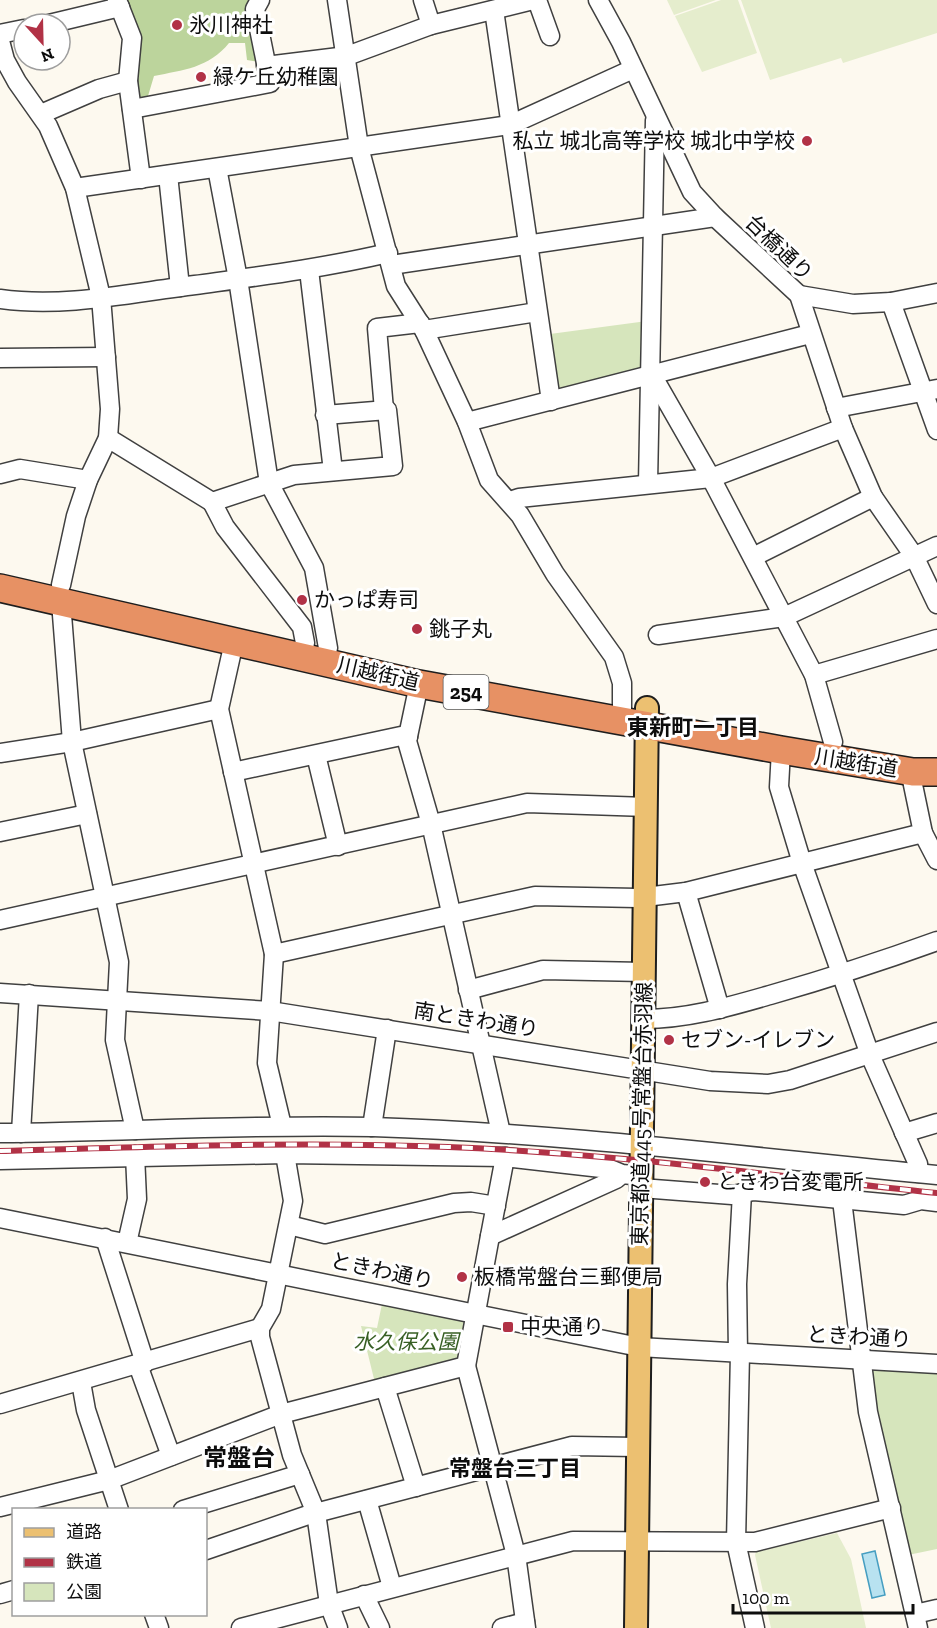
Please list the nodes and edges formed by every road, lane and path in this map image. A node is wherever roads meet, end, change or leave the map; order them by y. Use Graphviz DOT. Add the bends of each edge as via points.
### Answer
graph roads {
  1 [pos="260,0"];
  2 [pos="337,0"];
  3 [pos="423,0"];
  4 [pos="535,0"];
  5 [pos="598,0"];
  6 [pos="118,4"];
  7 [pos="494,10"];
  8 [pos="72,17"];
  9 [pos="431,25"];
  10 [pos="550,36"];
  11 [pos="0,41"];
  12 [pos="347,56"];
  13 [pos="266,66"];
  14 [pos="633,69"];
  15 [pos="128,81"];
  16 [pos="132,109"];
  17 [pos="41,114"];
  18 [pos="655,116"];
  19 [pos="510,125"];
  20 [pos="359,147"];
  21 [pos="217,168"];
  22 [pos="168,175"];
  23 [pos="141,179"];
  24 [pos="75,188"];
  25 [pos="715,217"];
  26 [pos="653,226"];
  27 [pos="528,245"];
  28 [pos="389,259"];
  29 [pos="309,270"];
  30 [pos="238,279"];
  31 [pos="180,287"];
  32 [pos="937,293"];
  33 [pos="799,295"];
  34 [pos="101,297"];
  35 [pos="0,299"];
  36 [pos="891,302"];
  37 [pos="537,312"];
  38 [pos="422,326"];
  39 [pos="810,334"];
  40 [pos="106,357"];
  41 [pos="0,358"];
  42 [pos="652,375"];
  43 [pos="930,391"];
  44 [pos="550,401"];
  45 [pos="836,408"];
  46 [pos="384,410"];
  47 [pos="325,415"];
  48 [pos="467,422"];
  49 [pos="843,428"];
  50 [pos="937,430"];
  51 [pos="108,438"];
  52 [pos="333,471"];
  53 [pos="0,474"];
  54 [pos="711,478"];
  55 [pos="88,480"];
  56 [pos="269,483"];
  57 [pos="648,484"];
  58 [pos="873,497"];
  59 [pos="510,501"];
  60 [pos="212,502"];
  61 [pos="937,546"];
  62 [pos="914,556"];
  63 [pos="753,557"];
  64 [pos="0,572"];
  65 [pos="0,588"];
  66 [pos="61,594"];
  67 [pos="937,604"];
  68 [pos="784,617"];
  69 [pos="658,635"];
  70 [pos="937,639"];
  71 [pos="234,642"];
  72 [pos="317,645"];
  73 [pos="814,675"];
  74 [pos="419,684"];
  75 [pos="219,709"];
  76 [pos="635,715"];
  77 [pos="408,737"];
  78 [pos="72,742"];
  79 [pos="833,742"];
  80 [pos="781,750"];
  81 [pos="0,753"];
  82 [pos="316,754"];
  83 [pos="937,755"];
  84 [pos="233,772"];
  85 [pos="925,772"];
  86 [pos="646,807"];
  87 [pos="87,814"];
  88 [pos="432,824"];
  89 [pos="0,832"];
  90 [pos="923,833"];
  91 [pos="338,846"];
  92 [pos="937,860"];
  93 [pos="802,863"];
  94 [pos="253,865"];
  95 [pos="686,892"];
  96 [pos="106,896"];
  97 [pos="645,897"];
  98 [pos="452,914"];
  99 [pos="0,920"];
  100 [pos="937,941"];
  101 [pos="274,954"];
  102 [pos="644,972"];
  103 [pos="841,975"];
  104 [pos="468,990"];
  105 [pos="0,993"];
  106 [pos="29,994"];
  107 [pos="117,1000"];
  108 [pos="720,1009"];
  109 [pos="270,1011"];
  110 [pos="644,1019"];
  111 [pos="387,1029"];
  112 [pos="937,1032"];
  113 [pos="480,1044"];
  114 [pos="870,1055"];
  115 [pos="643,1069"];
  116 [pos="937,1123"];
  117 [pos="282,1126"];
  118 [pos="372,1127"];
  119 [pos="135,1130"];
  120 [pos="0,1133"];
  121 [pos="21,1133"];
  122 [pos="501,1133"];
  123 [pos="904,1133"];
  124 [pos="642,1144"];
  125 [pos="285,1154"];
  126 [pos="135,1155"];
  127 [pos="505,1157"];
  128 [pos="0,1160"];
  129 [pos="928,1174"];
  130 [pos="635,1179"];
  131 [pos="742,1193"];
  132 [pos="842,1200"];
  133 [pos="937,1202"];
  134 [pos="496,1206"];
  135 [pos="0,1218"];
  136 [pos="289,1225"];
  137 [pos="490,1236"];
  138 [pos="105,1238"];
  139 [pos="127,1242"];
  140 [pos="279,1273"];
  141 [pos="474,1313"];
  142 [pos="260,1328"];
  143 [pos="639,1347"];
  144 [pos="739,1353"];
  145 [pos="862,1359"];
  146 [pos="141,1364"];
  147 [pos="937,1364"];
  148 [pos="466,1366"];
  149 [pos="81,1382"];
  150 [pos="385,1387"];
  151 [pos="0,1404"];
  152 [pos="281,1414"];
  153 [pos="638,1447"];
  154 [pos="171,1456"];
  155 [pos="492,1467"];
  156 [pos="300,1474"];
  157 [pos="109,1480"];
  158 [pos="416,1487"];
  159 [pos="367,1500"];
  160 [pos="0,1507"];
  161 [pos="119,1508"];
  162 [pos="186,1508"];
  163 [pos="891,1508"];
  164 [pos="316,1513"];
  165 [pos="637,1542"];
  166 [pos="736,1542"];
  167 [pos="207,1550"];
  168 [pos="516,1555"];
  169 [pos="392,1587"];
  170 [pos="364,1595"];
  171 [pos="329,1604"];
  172 [pos="937,1609"];
  173 [pos="916,1621"];
  174 [pos="525,1625"];
  175 [pos="246,1627"];
  176 [pos="338,1628"];
  177 [pos="380,1628"];
  178 [pos="502,1628"];
  179 [pos="636,1628"];
  180 [pos="755,1628"];
  1 -- 13 [label="street" via="255,9"];
  2 -- 12 [label="street"];
  3 -- 9 [label="street"];
  4 -- 7 [label="street"];
  4 -- 10 [label="street"];
  5 -- 14 [label="street, 台橋通り"];
  6 -- 8 [label="street"];
  6 -- 15 [label="street" via="132,38"];
  7 -- 9 [label="street"];
  7 -- 19 [label="street"];
  9 -- 12 [label="street"];
  11 -- 17 [label="street" via="16,82"];
  12 -- 13 [label="street"];
  12 -- 20 [label="street"];
  13 -- 16 [label="street" via="270,84"];
  14 -- 18 [label="street, 台橋通り"];
  14 -- 19 [label="street"];
  15 -- 16 [label="street"];
  15 -- 17 [label="street"];
  16 -- 23 [label="street"];
  17 -- 24 [label="street"];
  18 -- 25 [label="street, 台橋通り" via="692,192"];
  18 -- 26 [label="street"];
  19 -- 20 [label="street"];
  19 -- 27 [label="street"];
  20 -- 21 [label="street"];
  20 -- 28 [label="street"];
  21 -- 22 [label="street"];
  21 -- 30 [label="street"];
  22 -- 23 [label="street"];
  22 -- 31 [label="street"];
  23 -- 24 [label="street"];
  24 -- 34 [label="street"];
  25 -- 26 [label="street"];
  25 -- 33 [label="street, 台橋通り"];
  26 -- 27 [label="street"];
  26 -- 42 [label="street"];
  27 -- 28 [label="street"];
  27 -- 37 [label="street"];
  28 -- 29 [label="street"];
  28 -- 38 [label="street" via="401,298"];
  29 -- 30 [label="street"];
  29 -- 47 [label="street"];
  30 -- 31 [label="street"];
  30 -- 56 [label="street"];
  31 -- 34 [label="street"];
  32 -- 36 [label="street"];
  33 -- 36 [label="street" via="853,304"];
  33 -- 39 [label="street, 台橋通り"];
  34 -- 35 [label="street" via="41,303"];
  34 -- 40 [label="street"];
  36 -- 43 [label="street"];
  37 -- 38 [label="street"];
  37 -- 44 [label="street"];
  38 -- 46 [label="street" via="377,328"];
  38 -- 48 [label="street"];
  39 -- 42 [label="street"];
  39 -- 45 [label="street, 台橋通り"];
  40 -- 41 [label="street"];
  40 -- 51 [label="street"];
  42 -- 44 [label="street"];
  42 -- 54 [label="street"];
  42 -- 57 [label="street"];
  43 -- 45 [label="street"];
  43 -- 50 [label="street"];
  44 -- 48 [label="street"];
  45 -- 49 [label="street, 台橋通り"];
  46 -- 47 [label="street"];
  46 -- 52 [label="street" via="388,414 393,466"];
  47 -- 52 [label="street"];
  48 -- 59 [label="street" via="489,480"];
  49 -- 54 [label="street"];
  49 -- 58 [label="street, 台橋通り"];
  51 -- 55 [label="street"];
  51 -- 60 [label="street"];
  52 -- 56 [label="street" via="294,475"];
  53 -- 55 [label="street" via="20,469"];
  54 -- 57 [label="street"];
  54 -- 63 [label="street"];
  55 -- 66 [label="street" via="76,516"];
  56 -- 60 [label="street"];
  56 -- 72 [label="street" via="314,568"];
  57 -- 59 [label="street"];
  58 -- 62 [label="street, 台橋通り"];
  58 -- 63 [label="street"];
  59 -- 76 [label="street" via="614,657"];
  60 -- 72 [label="street" via="225,527"];
  61 -- 62 [label="street"];
  62 -- 67 [label="street, 台橋通り"];
  62 -- 68 [label="street"];
  63 -- 68 [label="street"];
  64 -- 66 [label="highway, 川越街道 / 254"];
  65 -- 66 [label="highway, 川越街道 / 254"];
  66 -- 71 [label="highway, 川越街道 / 254"];
  66 -- 72 [label="highway, 川越街道 / 254"];
  66 -- 78 [label="street"];
  68 -- 69 [label="street"];
  68 -- 73 [label="street"];
  70 -- 73 [label="street"];
  71 -- 74 [label="highway, 川越街道 / 254"];
  71 -- 75 [label="street"];
  72 -- 76 [label="highway, 川越街道 / 254"];
  73 -- 79 [label="street"];
  74 -- 76 [label="highway, 川越街道 / 254"];
  74 -- 77 [label="street"];
  75 -- 78 [label="street"];
  75 -- 84 [label="street"];
  76 -- 79 [label="highway, 川越街道 / 254"];
  76 -- 80 [label="highway, 川越街道 / 254"];
  76 -- 86 [label="main road, 東京都道445号常盤台赤羽線"];
  77 -- 82 [label="street"];
  77 -- 88 [label="street"];
  78 -- 81 [label="street"];
  78 -- 87 [label="street"];
  79 -- 83 [label="highway, 川越街道 / 254"];
  80 -- 85 [label="highway, 川越街道 / 254"];
  80 -- 93 [label="street" via="779,787"];
  82 -- 84 [label="street"];
  82 -- 91 [label="street"];
  84 -- 94 [label="street"];
  85 -- 90 [label="street" via="912,780"];
  86 -- 88 [label="street" via="527,803"];
  86 -- 97 [label="main road, 東京都道445号常盤台赤羽線"];
  87 -- 89 [label="street"];
  87 -- 96 [label="street"];
  88 -- 91 [label="street"];
  88 -- 98 [label="street"];
  90 -- 92 [label="street"];
  90 -- 93 [label="street"];
  91 -- 94 [label="street"];
  93 -- 95 [label="street"];
  93 -- 103 [label="street"];
  94 -- 96 [label="street"];
  94 -- 101 [label="street"];
  95 -- 97 [label="street"];
  95 -- 108 [label="street"];
  96 -- 99 [label="street"];
  96 -- 107 [label="street" via="119,962"];
  97 -- 98 [label="street" via="535,896"];
  97 -- 102 [label="main road, 東京都道445号常盤台赤羽線"];
  98 -- 101 [label="street"];
  98 -- 104 [label="street"];
  100 -- 103 [label="street"];
  101 -- 109 [label="street"];
  102 -- 104 [label="street" via="543,970"];
  102 -- 110 [label="main road, 東京都道445号常盤台赤羽線"];
  103 -- 108 [label="street"];
  103 -- 114 [label="street"];
  104 -- 113 [label="street"];
  105 -- 106 [label="street, 南ときわ通り"];
  106 -- 107 [label="street, 南ときわ通り"];
  106 -- 121 [label="street"];
  107 -- 109 [label="street, 南ときわ通り"];
  107 -- 119 [label="street" via="115,1040"];
  108 -- 110 [label="street" via="676,1018"];
  109 -- 111 [label="street, 南ときわ通り"];
  109 -- 117 [label="street" via="267,1063"];
  110 -- 115 [label="main road, 東京都道445号常盤台赤羽線"];
  111 -- 113 [label="street, 南ときわ通り"];
  111 -- 118 [label="street"];
  112 -- 114 [label="street, 南ときわ通り"];
  113 -- 115 [label="street, 南ときわ通り"];
  113 -- 122 [label="street"];
  114 -- 115 [label="street, 南ときわ通り" via="768,1084 710,1081"];
  114 -- 123 [label="street"];
  115 -- 124 [label="main road, 東京都道445号常盤台赤羽線"];
  116 -- 123 [label="street"];
  117 -- 118 [label="street"];
  117 -- 119 [label="street"];
  118 -- 122 [label="street"];
  119 -- 121 [label="street"];
  120 -- 121 [label="street"];
  122 -- 124 [label="street"];
  123 -- 129 [label="street" via="918,1164"];
  124 -- 129 [label="street"];
  124 -- 130 [label="main road, 東京都道445号常盤台赤羽線"];
  125 -- 126 [label="street"];
  125 -- 127 [label="street"];
  125 -- 136 [label="street" via="293,1189"];
  126 -- 128 [label="street"];
  126 -- 139 [label="street" via="137,1199"];
  127 -- 130 [label="street" via="610,1168"];
  127 -- 134 [label="street"];
  130 -- 131 [label="street" via="732,1195"];
  130 -- 137 [label="street" via="616,1179"];
  130 -- 143 [label="main road, 東京都道445号常盤台赤羽線"];
  131 -- 132 [label="street"];
  131 -- 144 [label="street" via="737,1284"];
  132 -- 133 [label="street" via="904,1205 921,1200"];
  132 -- 145 [label="street"];
  134 -- 136 [label="street" via="454,1203 325,1234"];
  134 -- 137 [label="street"];
  135 -- 138 [label="street, ときわ通り"];
  136 -- 140 [label="street"];
  137 -- 141 [label="street"];
  138 -- 139 [label="street, ときわ通り"];
  138 -- 146 [label="street"];
  139 -- 140 [label="street, ときわ通り"];
  140 -- 141 [label="street, ときわ通り"];
  140 -- 142 [label="street" via="271,1309"];
  141 -- 143 [label="street, ときわ通り"];
  141 -- 148 [label="street"];
  142 -- 146 [label="street"];
  142 -- 152 [label="street"];
  143 -- 144 [label="street, ときわ通り"];
  143 -- 153 [label="main road, 東京都道445号常盤台赤羽線"];
  144 -- 145 [label="street, ときわ通り"];
  144 -- 166 [label="street"];
  145 -- 147 [label="street, ときわ通り"];
  145 -- 163 [label="street" via="868,1412"];
  146 -- 149 [label="street"];
  146 -- 154 [label="street"];
  148 -- 150 [label="street"];
  148 -- 155 [label="street"];
  149 -- 151 [label="street"];
  149 -- 157 [label="street"];
  150 -- 152 [label="street"];
  150 -- 158 [label="street"];
  152 -- 154 [label="street"];
  152 -- 156 [label="street"];
  153 -- 155 [label="street" via="572,1446"];
  153 -- 165 [label="main road, 東京都道445号常盤台赤羽線"];
  154 -- 157 [label="street"];
  155 -- 158 [label="street"];
  155 -- 168 [label="street"];
  156 -- 162 [label="street"];
  156 -- 164 [label="street"];
  157 -- 160 [label="street"];
  157 -- 161 [label="street"];
  158 -- 159 [label="street"];
  159 -- 164 [label="street"];
  159 -- 169 [label="street"];
  163 -- 166 [label="street" via="755,1542"];
  163 -- 173 [label="street"];
  164 -- 167 [label="street"];
  164 -- 171 [label="street"];
  165 -- 166 [label="street"];
  165 -- 168 [label="street" via="573,1541"];
  165 -- 179 [label="main road, 東京都道445号常盤台赤羽線"];
  166 -- 180 [label="street"];
  168 -- 169 [label="street"];
  168 -- 174 [label="street"];
  169 -- 170 [label="street"];
  170 -- 171 [label="street"];
  170 -- 177 [label="street"];
  171 -- 175 [label="street"];
  171 -- 176 [label="street"];
  172 -- 173 [label="street"];
  174 -- 178 [label="street"];
}
